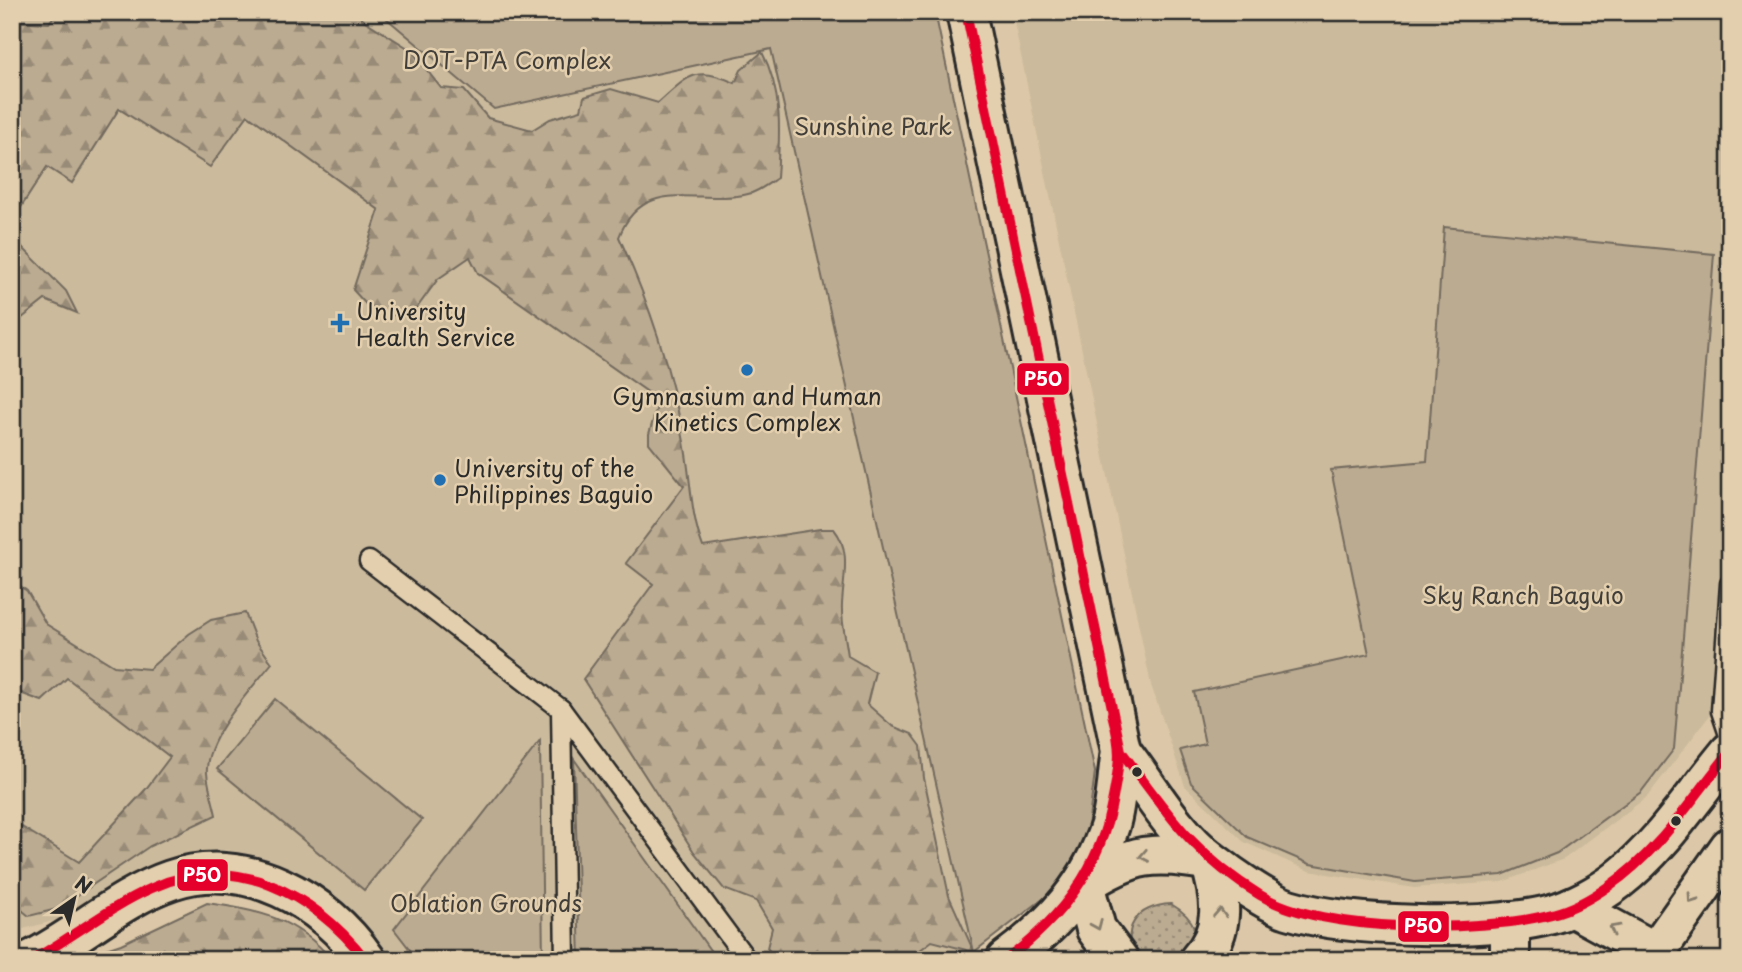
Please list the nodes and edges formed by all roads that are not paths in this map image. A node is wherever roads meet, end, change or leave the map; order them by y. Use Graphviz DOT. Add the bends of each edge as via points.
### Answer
graph roads {
  1 [pos="966,12"];
  2 [pos="369,561"];
  3 [pos="1730,584"];
  4 [pos="561,709"];
  5 [pos="1730,738"];
  6 [pos="1121,751"];
  7 [pos="1730,752"];
  8 [pos="1730,847"];
  9 [pos="1210,861"];
  10 [pos="1084,884"];
  11 [pos="1572,907"];
  12 [pos="1510,921"];
  13 [pos="1653,956"];
  14 [pos="32,960"];
  15 [pos="366,960"];
  16 [pos="565,960"];
  17 [pos="747,960"];
  18 [pos="1006,960"];
  19 [pos="1119,960"];
  20 [pos="1199,960"];
  21 [pos="1510,960"];
  1 -- 6 [label="main road"];
  2 -- 4 [label="lane"];
  3 -- 5 [label="lane" via="1721,711"];
  4 -- 16 [label="lane"];
  4 -- 17 [label="lane"];
  6 -- 9 [label="main road" via="1180,832"];
  6 -- 10 [label="main road" via="1110,823"];
  7 -- 11 [label="main road" via="1648,852 1617,881"];
  8 -- 13 [label="main road, one-way"];
  9 -- 10 [label="main road, one-way" via="1163,853 1129,859"];
  9 -- 12 [label="main road" via="1284,908 1320,917 1416,925"];
  20 -- 9 [label="main road, one-way" via="1213,943 1220,924 1221,895"];
  10 -- 18 [label="main road" via="1060,915"];
  10 -- 19 [label="main road, one-way" via="1096,929"];
  11 -- 12 [label="main road"];
  13 -- 11 [label="main road, one-way"];
  12 -- 21 [label="main road"];
  14 -- 15 [label="main road" via="172,879 210,874 248,875 288,891 327,916"];
}
